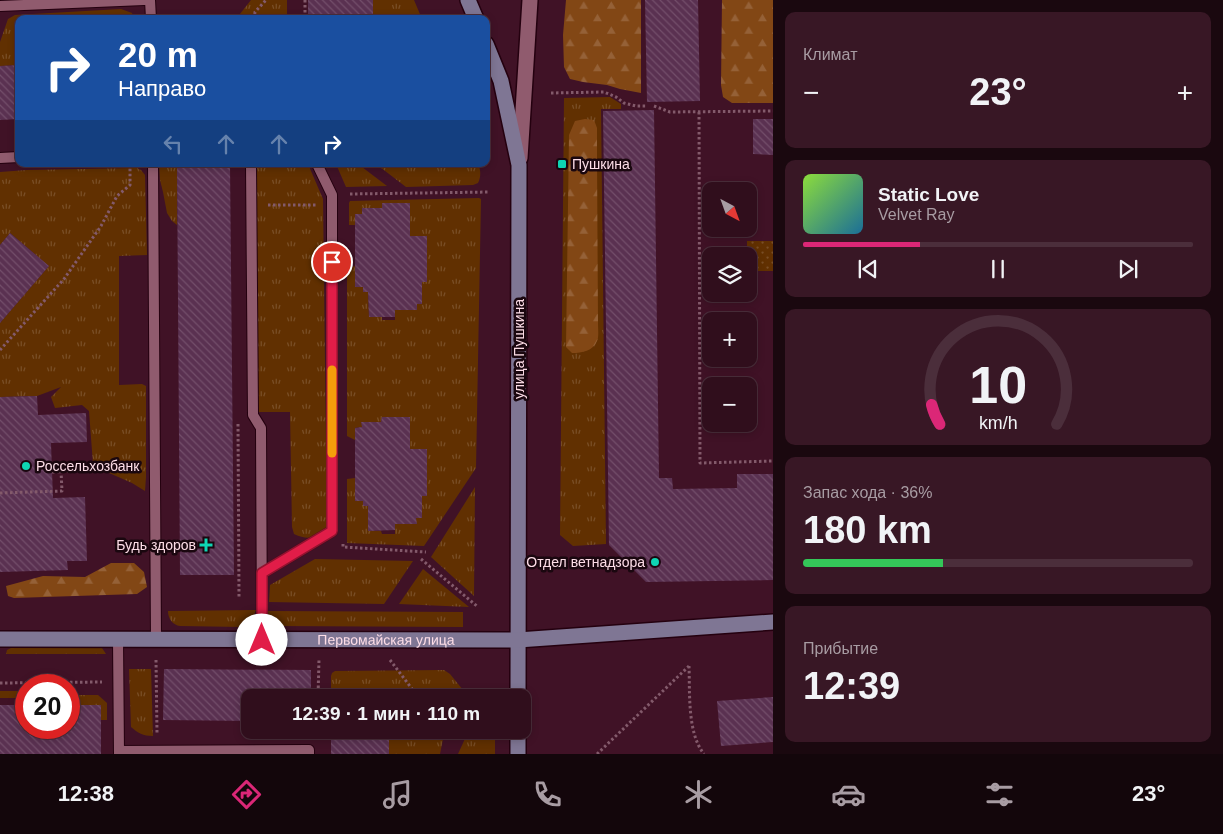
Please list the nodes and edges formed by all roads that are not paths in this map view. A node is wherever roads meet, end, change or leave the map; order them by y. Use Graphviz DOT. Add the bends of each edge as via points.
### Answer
graph roads {
  1 [pos="144,0"];
  2 [pos="150,0"];
  3 [pos="468,0"];
  4 [pos="530,0"];
  5 [pos="0,6"];
  6 [pos="150,15"];
  7 [pos="474,15"];
  8 [pos="490,53"];
  9 [pos="15,157"];
  10 [pos="0,158"];
  11 [pos="519,165"];
  12 [pos="154,167"];
  13 [pos="251,167"];
  14 [pos="318,167"];
  15 [pos="262,573"];
  16 [pos="773,622"];
  17 [pos="0,639"];
  18 [pos="118,639"];
  19 [pos="156,640"];
  20 [pos="262,640"];
  21 [pos="518,640"];
  22 [pos="518,689"];
  23 [pos="518,739"];
  24 [pos="119,753"];
  25 [pos="309,754"];
  26 [pos="518,754"];
  1 -- 5 [label="lane"];
  2 -- 6 [label="lane"];
  3 -- 7 [label="main road"];
  4 -- 11 [label="street, улица Пушкина"];
  8 -- 11 [label="main road" via="502,81"];
  9 -- 10 [label="lane"];
  11 -- 21 [label="main road, улица Пушкина"];
  12 -- 19 [label="lane"];
  13 -- 15 [label="lane" via="253,415 261,428"];
  14 -- 15 [label="lane" via="332,199 332,531"];
  15 -- 20 [label="lane"];
  16 -- 21 [label="main road, Первомайская улица"];
  17 -- 18 [label="main road, Первомайская улица"];
  18 -- 19 [label="main road, Первомайская улица"];
  18 -- 24 [label="lane"];
  19 -- 20 [label="main road, Первомайская улица"];
  20 -- 21 [label="main road, Первомайская улица"];
  21 -- 22 [label="main road, улица Пушкина"];
  23 -- 26 [label="main road"];
  24 -- 25 [label="lane" via="310,750"];
}
